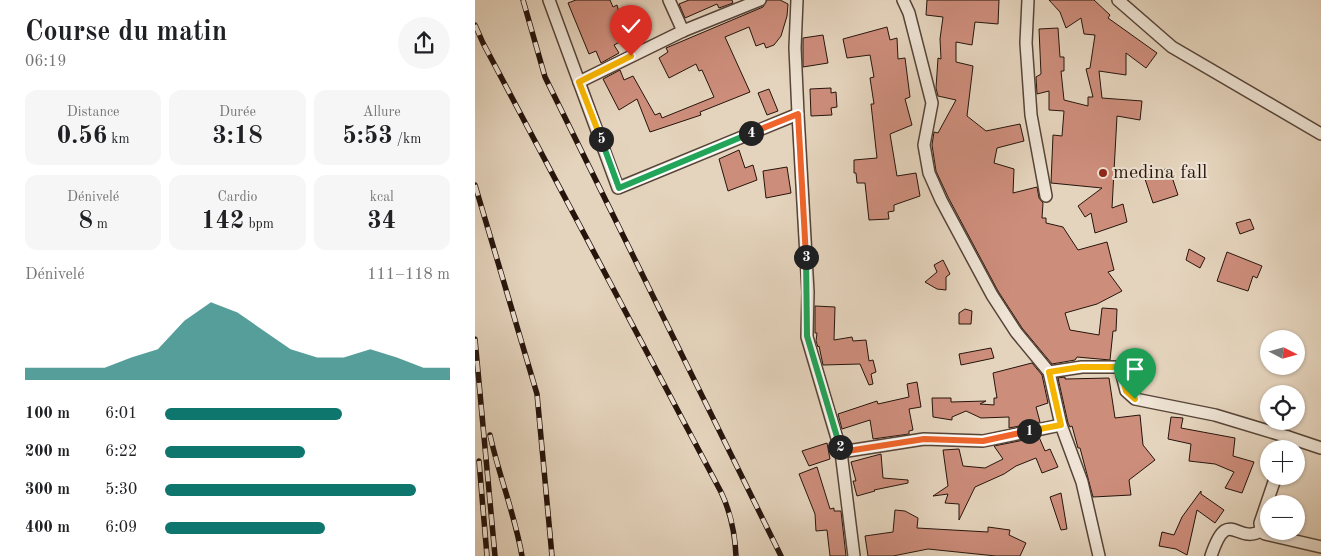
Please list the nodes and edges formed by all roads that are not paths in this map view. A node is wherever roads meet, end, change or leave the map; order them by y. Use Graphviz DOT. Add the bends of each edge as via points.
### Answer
graph roads {
  1 [pos="549,0"];
  2 [pos="669,0"];
  3 [pos="760,0"];
  4 [pos="797,0"];
  5 [pos="903,0"];
  6 [pos="1028,0"];
  7 [pos="1118,0"];
  8 [pos="683,31"];
  9 [pos="579,82"];
  10 [pos="798,114"];
  11 [pos="1321,134"];
  12 [pos="1046,196"];
  13 [pos="1049,372"];
  14 [pos="1061,425"];
  15 [pos="1289,437"];
  16 [pos="1288,440"];
  17 [pos="1321,448"];
  18 [pos="841,452"];
  19 [pos="1260,531"];
  20 [pos="1291,540"];
  21 [pos="1321,547"];
  22 [pos="854,556"];
  23 [pos="1099,556"];
  24 [pos="1211,556"];
  1 -- 9 [label="street"];
  2 -- 8 [label="street"];
  3 -- 8 [label="street"];
  4 -- 10 [label="street"];
  5 -- 13 [label="street" via="909,12 932,103 924,145 929,173 992,295 1016,332"];
  6 -- 12 [label="street" via="1026,43 1030,106"];
  7 -- 11 [label="street" via="1172,47"];
  8 -- 9 [label="street"];
  9 -- 10 [label="street" via="619,188"];
  10 -- 18 [label="street" via="808,292 807,336"];
  13 -- 14 [label="street"];
  13 -- 15 [label="street" via="1081,367 1120,367 1126,391 1135,399 1215,415"];
  14 -- 18 [label="street" via="983,441 924,439"];
  14 -- 23 [label="street" via="1082,482"];
  15 -- 16 [label="street"];
  15 -- 17 [label="street"];
  18 -- 22 [label="street"];
  19 -- 24 [label="street" via="1251,534 1228,529 1222,531"];
  20 -- 21 [label="street"];
}
